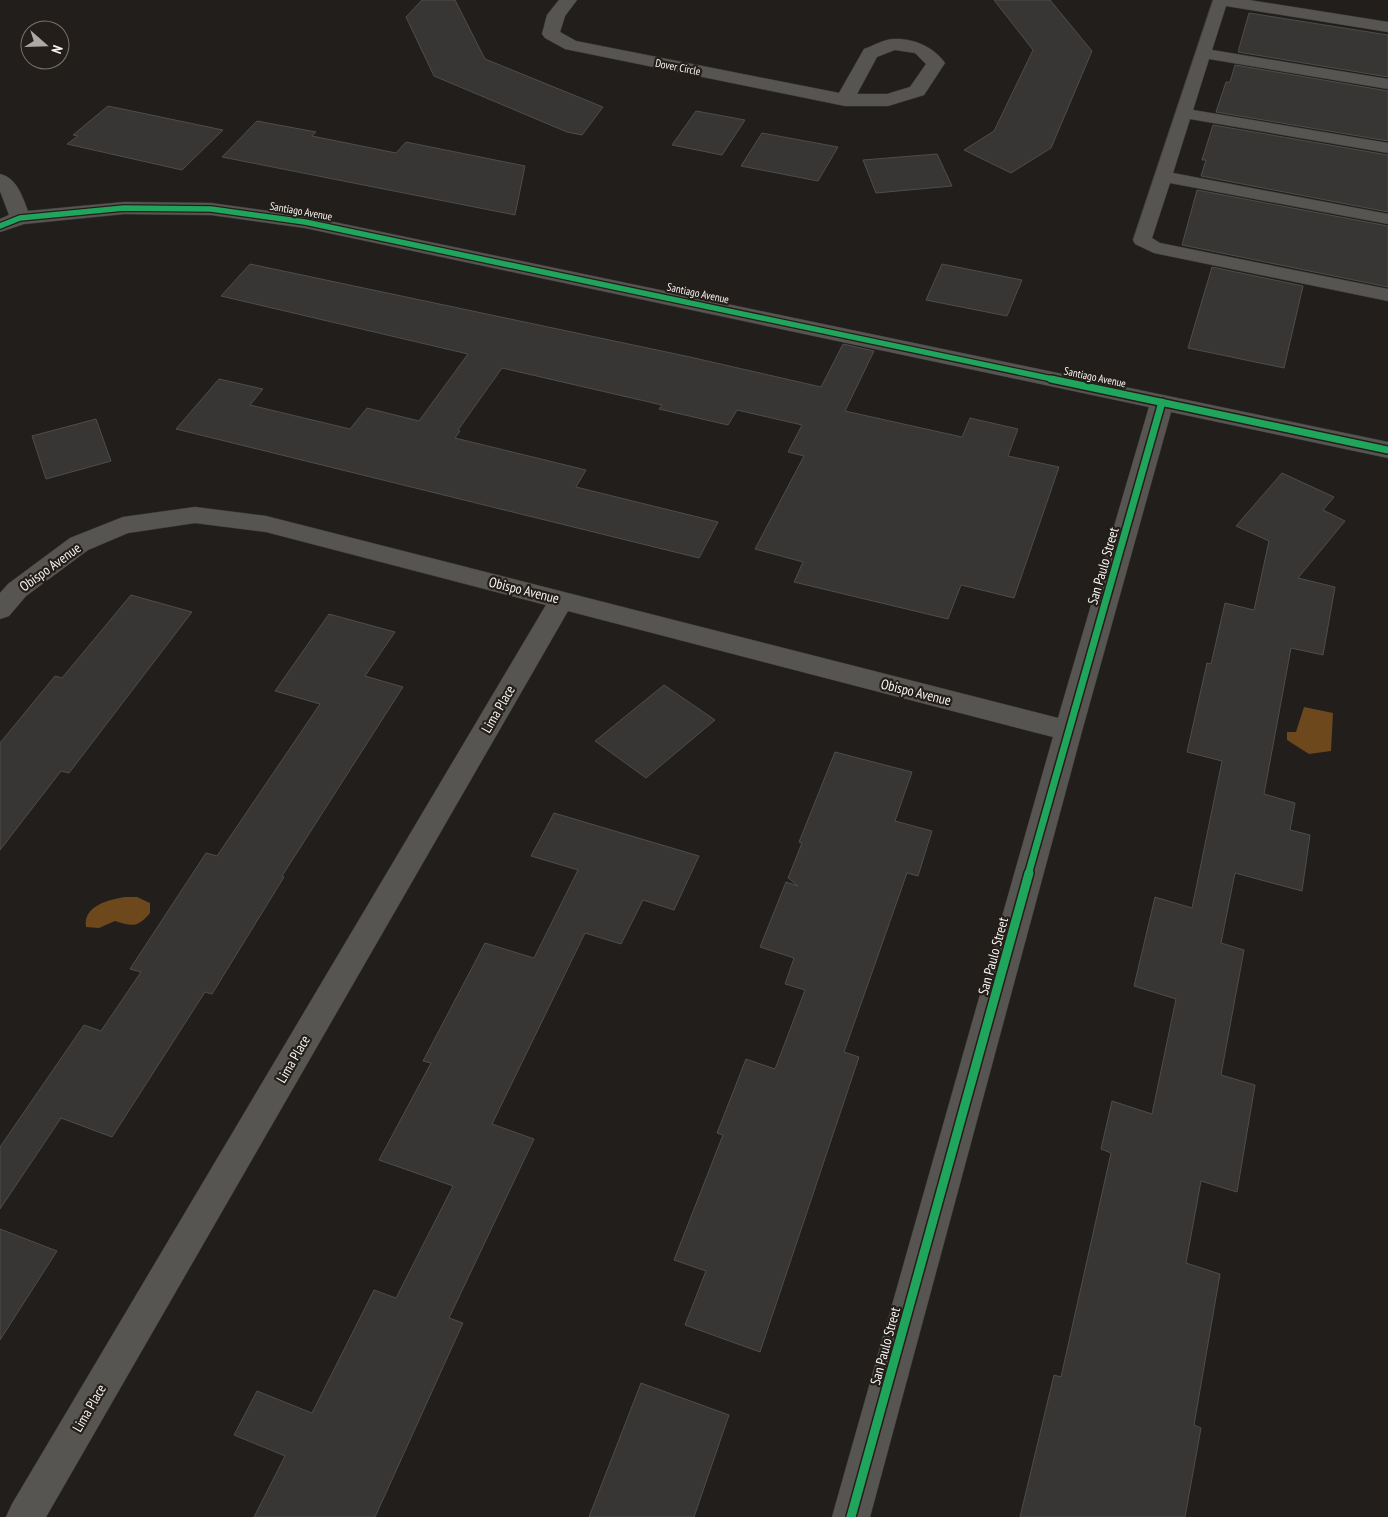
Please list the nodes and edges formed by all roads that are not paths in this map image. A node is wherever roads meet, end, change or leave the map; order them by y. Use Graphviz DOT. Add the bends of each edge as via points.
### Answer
graph roads {
  1 [pos="568,0"];
  2 [pos="1220,0"];
  3 [pos="1388,28"];
  4 [pos="1203,53"];
  5 [pos="1388,84"];
  6 [pos="845,100"];
  7 [pos="1183,114"];
  8 [pos="1388,148"];
  9 [pos="1163,176"];
  10 [pos="0,180"];
  11 [pos="20,218"];
  12 [pos="1388,219"];
  13 [pos="0,226"];
  14 [pos="1388,295"];
  15 [pos="1162,402"];
  16 [pos="1388,450"];
  17 [pos="562,600"];
  18 [pos="0,610"];
  19 [pos="1068,731"];
  20 [pos="25,1517"];
  21 [pos="851,1517"];
  1 -- 6 [label="street, Dover Circle" via="556,15 551,34 571,46"];
  2 -- 3 [label="lane"];
  2 -- 4 [label="lane"];
  4 -- 5 [label="lane"];
  4 -- 7 [label="lane"];
  6 -- 6 [label="street, Dover Circle" via="888,100 917,91 936,62 921,49 894,44 870,53"];
  7 -- 8 [label="lane"];
  7 -- 9 [label="lane"];
  9 -- 12 [label="lane"];
  9 -- 14 [label="lane" via="1142,240 1154,248"];
  10 -- 11 [label="street" via="10,190"];
  11 -- 13 [label="street, Santiago Avenue"];
  11 -- 15 [label="street, Santiago Avenue" via="124,208 211,209 305,222"];
  15 -- 16 [label="street, Santiago Avenue"];
  15 -- 19 [label="street, San Paulo Street"];
  17 -- 18 [label="street, Obispo Avenue" via="266,524 194,515 123,524 79,544 18,590"];
  17 -- 19 [label="street, Obispo Avenue"];
  17 -- 20 [label="street, Lima Place"];
  19 -- 21 [label="street, San Paulo Street"];
}
